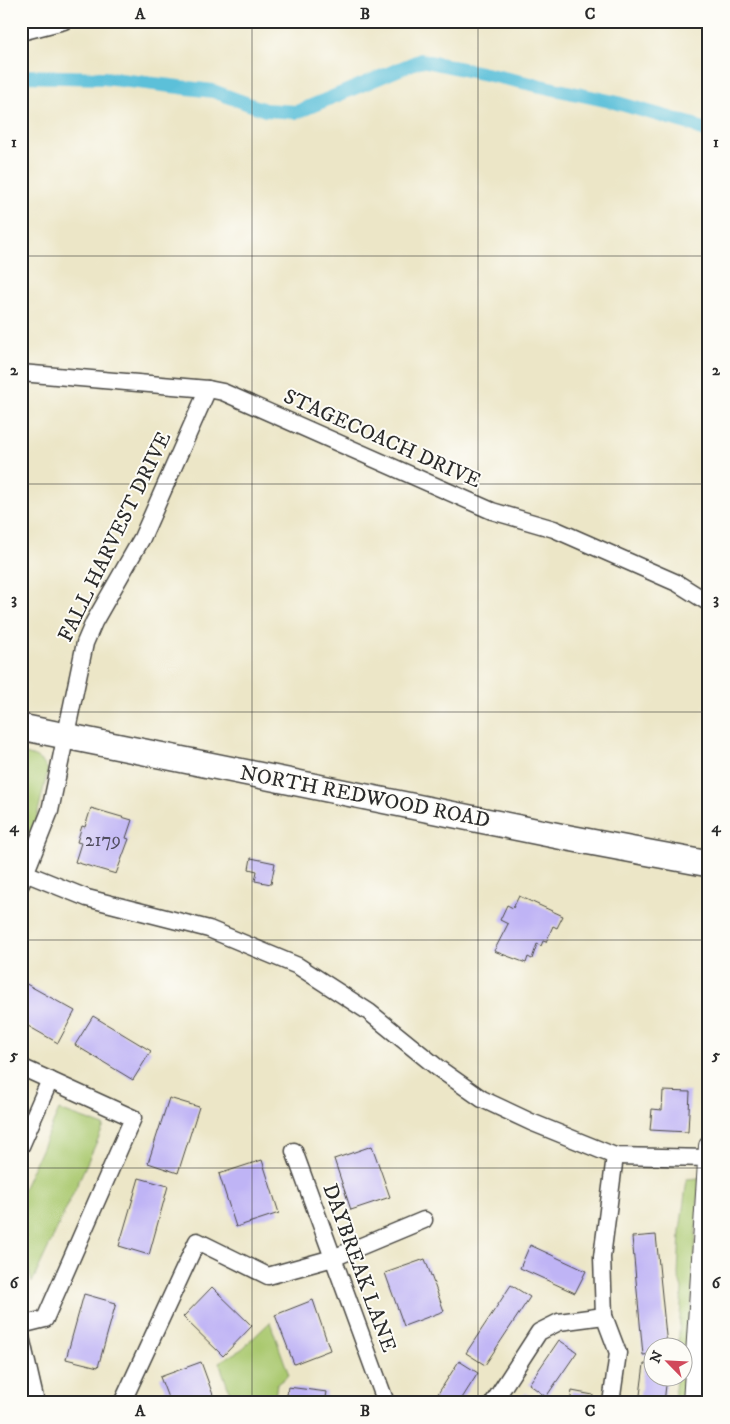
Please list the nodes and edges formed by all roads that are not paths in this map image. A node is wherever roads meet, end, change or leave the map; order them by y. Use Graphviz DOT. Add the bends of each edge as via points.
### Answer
graph roads {
  1 [pos="64,21"];
  2 [pos="30,27"];
  3 [pos="21,373"];
  4 [pos="208,388"];
  5 [pos="709,603"];
  6 [pos="21,727"];
  7 [pos="65,736"];
  8 [pos="709,864"];
  9 [pos="26,880"];
  10 [pos="21,1067"];
  11 [pos="50,1080"];
  12 [pos="21,1146"];
  13 [pos="709,1146"];
  14 [pos="294,1151"];
  15 [pos="616,1156"];
  16 [pos="708,1158"];
  17 [pos="424,1220"];
  18 [pos="333,1258"];
  19 [pos="604,1316"];
  20 [pos="21,1325"];
  21 [pos="21,1337"];
  22 [pos="35,1398"];
  23 [pos="384,1401"];
  24 [pos="122,1403"];
  25 [pos="493,1403"];
  26 [pos="611,1403"];
  27 [pos="694,1403"];
  1 -- 2 [label="street"];
  3 -- 4 [label="street, STAGECOACH DRIVE"];
  4 -- 5 [label="street, STAGECOACH DRIVE" via="492,511 554,529 677,583"];
  4 -- 7 [label="street, FALL HARVEST DRIVE" via="142,538 89,632 81,654"];
  6 -- 7 [label="main road, NORTH REDWOOD ROAD"];
  7 -- 8 [label="main road, NORTH REDWOOD ROAD"];
  7 -- 9 [label="street, FALL HARVEST DRIVE" via="50,811"];
  9 -- 15 [label="street" via="209,929 298,966 370,1012 438,1068 482,1099"];
  10 -- 11 [label="street"];
  11 -- 12 [label="street"];
  11 -- 20 [label="street" via="133,1118 46,1319"];
  13 -- 16 [label="street"];
  14 -- 18 [label="street, DAYBREAK LANE"];
  15 -- 16 [label="street"];
  15 -- 19 [label="street" via="602,1257"];
  16 -- 27 [label="street"];
  17 -- 18 [label="street"];
  18 -- 23 [label="street, DAYBREAK LANE"];
  18 -- 24 [label="street" via="268,1276 197,1241"];
  19 -- 25 [label="street" via="559,1322 539,1332"];
  19 -- 26 [label="street" via="618,1353"];
  21 -- 22 [label="street"];
}
